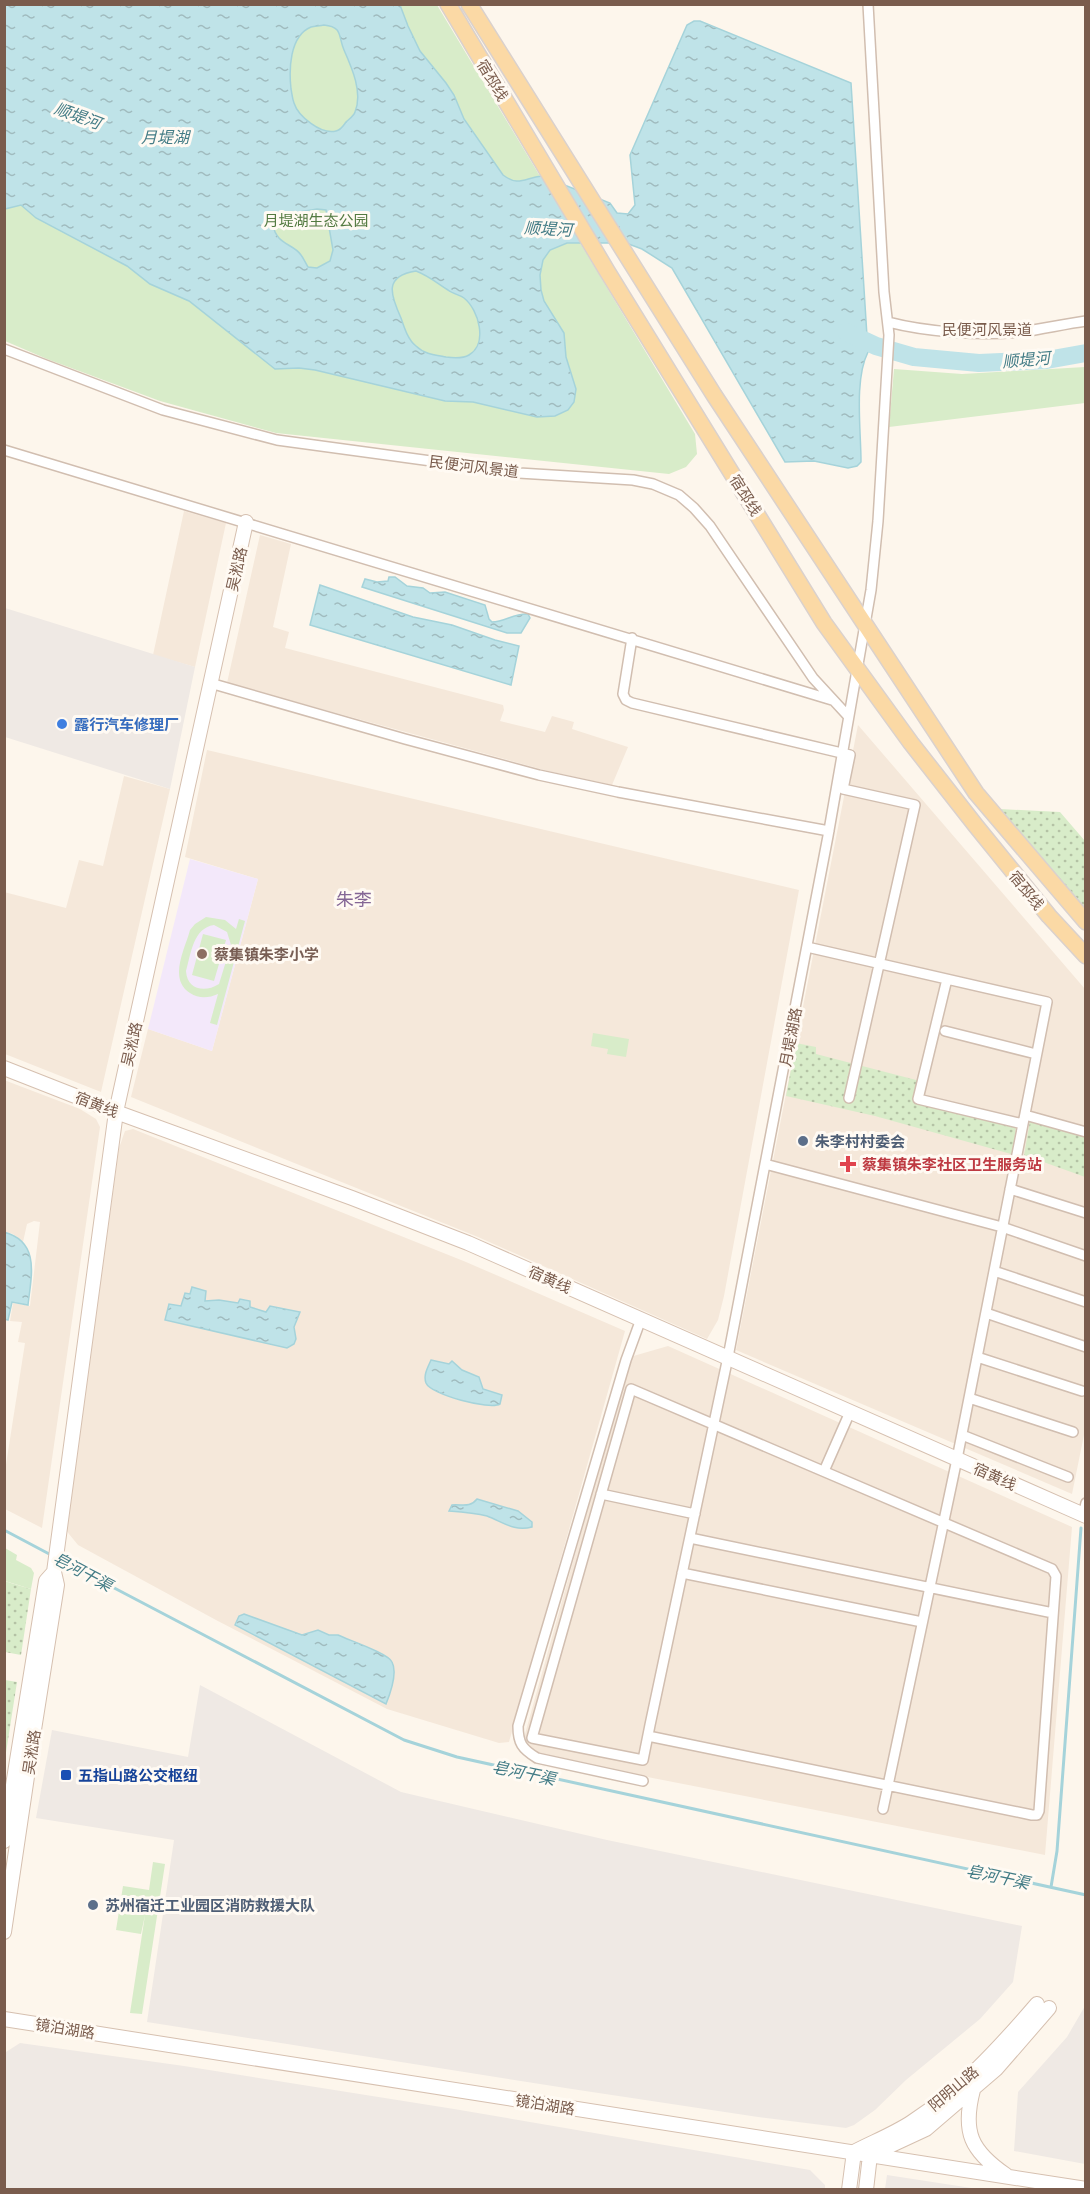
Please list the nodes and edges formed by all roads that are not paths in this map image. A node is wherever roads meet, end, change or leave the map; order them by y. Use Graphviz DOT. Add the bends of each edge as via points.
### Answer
graph roads {
  1 [pos="448,4"];
  2 [pos="469,4"];
  3 [pos="868,4"];
  4 [pos="1086,321"];
  5 [pos="888,322"];
  6 [pos="4,349"];
  7 [pos="4,450"];
  8 [pos="246,522"];
  9 [pos="865,624"];
  10 [pos="632,638"];
  11 [pos="856,667"];
  12 [pos="210,683"];
  13 [pos="834,701"];
  14 [pos="848,716"];
  15 [pos="842,754"];
  16 [pos="829,831"];
  17 [pos="1086,922"];
  18 [pos="807,947"];
  19 [pos="1086,956"];
  20 [pos="880,963"];
  21 [pos="947,979"];
  22 [pos="945,1031"];
  23 [pos="1036,1054"];
  24 [pos="4,1068"];
  25 [pos="849,1098"];
  26 [pos="116,1112"];
  27 [pos="1024,1119"];
  28 [pos="1086,1132"];
  29 [pos="765,1164"];
  30 [pos="1010,1188"];
  31 [pos="1086,1213"];
  32 [pos="1002,1227"];
  33 [pos="1086,1256"];
  34 [pos="994,1271"];
  35 [pos="1086,1302"];
  36 [pos="986,1313"];
  37 [pos="641,1319"];
  38 [pos="1086,1347"];
  39 [pos="728,1357"];
  40 [pos="977,1357"];
  41 [pos="1082,1391"];
  42 [pos="969,1398"];
  43 [pos="850,1412"];
  44 [pos="714,1425"];
  45 [pos="1073,1432"];
  46 [pos="962,1435"];
  47 [pos="957,1459"];
  48 [pos="824,1472"];
  49 [pos="1068,1477"];
  50 [pos="600,1499"];
  51 [pos="584,1500"];
  52 [pos="1085,1512"];
  53 [pos="695,1514"];
  54 [pos="943,1522"];
  55 [pos="690,1538"];
  56 [pos="54,1572"];
  57 [pos="682,1574"];
  58 [pos="930,1587"];
  59 [pos="1053,1613"];
  60 [pos="922,1622"];
  61 [pos="648,1736"];
  62 [pos="643,1781"];
  63 [pos="887,1786"];
  64 [pos="882,1809"];
  65 [pos="4,1840"];
  66 [pos="4,1932"];
  67 [pos="4,2019"];
  68 [pos="974,2089"];
  69 [pos="854,2152"];
  70 [pos="870,2155"];
  71 [pos="1010,2178"];
  72 [pos="1086,2189"];
  73 [pos="849,2190"];
  74 [pos="866,2190"];
  1 -- 11 [label="main road, 宿邳线" via="592,246 824,623"];
  2 -- 9 [label="main road, 宿邳线" via="714,395"];
  3 -- 5 [label="street, 月堤湖路"];
  4 -- 5 [label="street, 民便河风景道" via="1020,332 955,332"];
  5 -- 9 [label="street, 月堤湖路" via="878,521"];
  6 -- 13 [label="street, 民便河风景道" via="163,410 277,440 519,473 633,480 662,487 679,495 710,526 813,678"];
  7 -- 8 [label="street"];
  8 -- 10 [label="street"];
  8 -- 12 [label="main road, 吴淞路"];
  9 -- 11 [label="street, 月堤湖路"];
  9 -- 17 [label="main road, 宿邳线" via="976,793"];
  10 -- 13 [label="street"];
  10 -- 15 [label="street" via="623,694 626,700"];
  11 -- 14 [label="street, 月堤湖路"];
  11 -- 19 [label="main road, 宿邳线" via="976,826"];
  12 -- 16 [label="street" via="539,774"];
  12 -- 26 [label="main road, 吴淞路"];
  13 -- 14 [label="street, 民便河风景道"];
  14 -- 15 [label="street, 月堤湖路"];
  15 -- 16 [label="street, 月堤湖路"];
  15 -- 20 [label="street" via="850,756 843,789 915,805"];
  16 -- 18 [label="street, 月堤湖路"];
  18 -- 20 [label="street"];
  18 -- 29 [label="street, 月堤湖路"];
  20 -- 21 [label="street"];
  20 -- 25 [label="street"];
  21 -- 23 [label="street" via="1047,1002"];
  21 -- 27 [label="street" via="918,1099"];
  22 -- 23 [label="street"];
  23 -- 27 [label="street"];
  24 -- 26 [label="main road, 宿黄线"];
  26 -- 37 [label="main road, 宿黄线" via="468,1243"];
  26 -- 56 [label="main road, 吴淞路"];
  27 -- 28 [label="street"];
  27 -- 30 [label="street"];
  29 -- 32 [label="street"];
  29 -- 39 [label="street, 月堤湖路"];
  30 -- 31 [label="street"];
  30 -- 32 [label="street"];
  32 -- 33 [label="street"];
  32 -- 34 [label="street"];
  34 -- 35 [label="street"];
  34 -- 36 [label="street"];
  36 -- 38 [label="street"];
  36 -- 40 [label="street"];
  37 -- 39 [label="main road, 宿黄线"];
  37 -- 51 [label="street"];
  39 -- 43 [label="main road, 宿黄线"];
  39 -- 44 [label="street, 月堤湖路"];
  40 -- 41 [label="street"];
  40 -- 42 [label="street"];
  42 -- 45 [label="street"];
  42 -- 46 [label="street"];
  43 -- 47 [label="main road, 宿黄线"];
  43 -- 48 [label="street"];
  44 -- 48 [label="street"];
  44 -- 50 [label="street" via="631,1389"];
  44 -- 53 [label="street, 月堤湖路"];
  46 -- 47 [label="street"];
  46 -- 49 [label="street"];
  47 -- 52 [label="main road, 宿黄线"];
  47 -- 54 [label="street"];
  48 -- 54 [label="street"];
  50 -- 51 [label="street"];
  50 -- 53 [label="street"];
  50 -- 61 [label="street, 月堤湖路" via="532,1738 643,1760"];
  51 -- 62 [label="street" via="518,1726 519,1743 537,1758"];
  53 -- 55 [label="street, 月堤湖路"];
  54 -- 58 [label="street"];
  54 -- 59 [label="street" via="1052,1569 1056,1576"];
  55 -- 57 [label="street, 月堤湖路"];
  55 -- 58 [label="street"];
  56 -- 65 [label="main road, 吴淞路" via="46,1581"];
  56 -- 66 [label="main road, 吴淞路" via="57,1586"];
  57 -- 60 [label="street"];
  57 -- 61 [label="street, 月堤湖路"];
  58 -- 59 [label="street"];
  58 -- 60 [label="street"];
  59 -- 63 [label="street" via="1037,1815"];
  60 -- 63 [label="street"];
  61 -- 63 [label="street"];
  63 -- 64 [label="street"];
  67 -- 69 [label="main road, 镜泊湖路"];
  68 -- 69 [label="main road, 阳明山路" via="996,2069 1043,2006 912,2122"];
  68 -- 70 [label="main road, 阳明山路" via="926,2129"];
  68 -- 71 [label="main road" via="968,2111 970,2136 981,2155"];
  69 -- 70 [label="main road, 镜泊湖路"];
  69 -- 73 [label="main road"];
  70 -- 71 [label="main road, 镜泊湖路"];
  70 -- 74 [label="main road"];
  71 -- 72 [label="main road, 镜泊湖路"];
}
